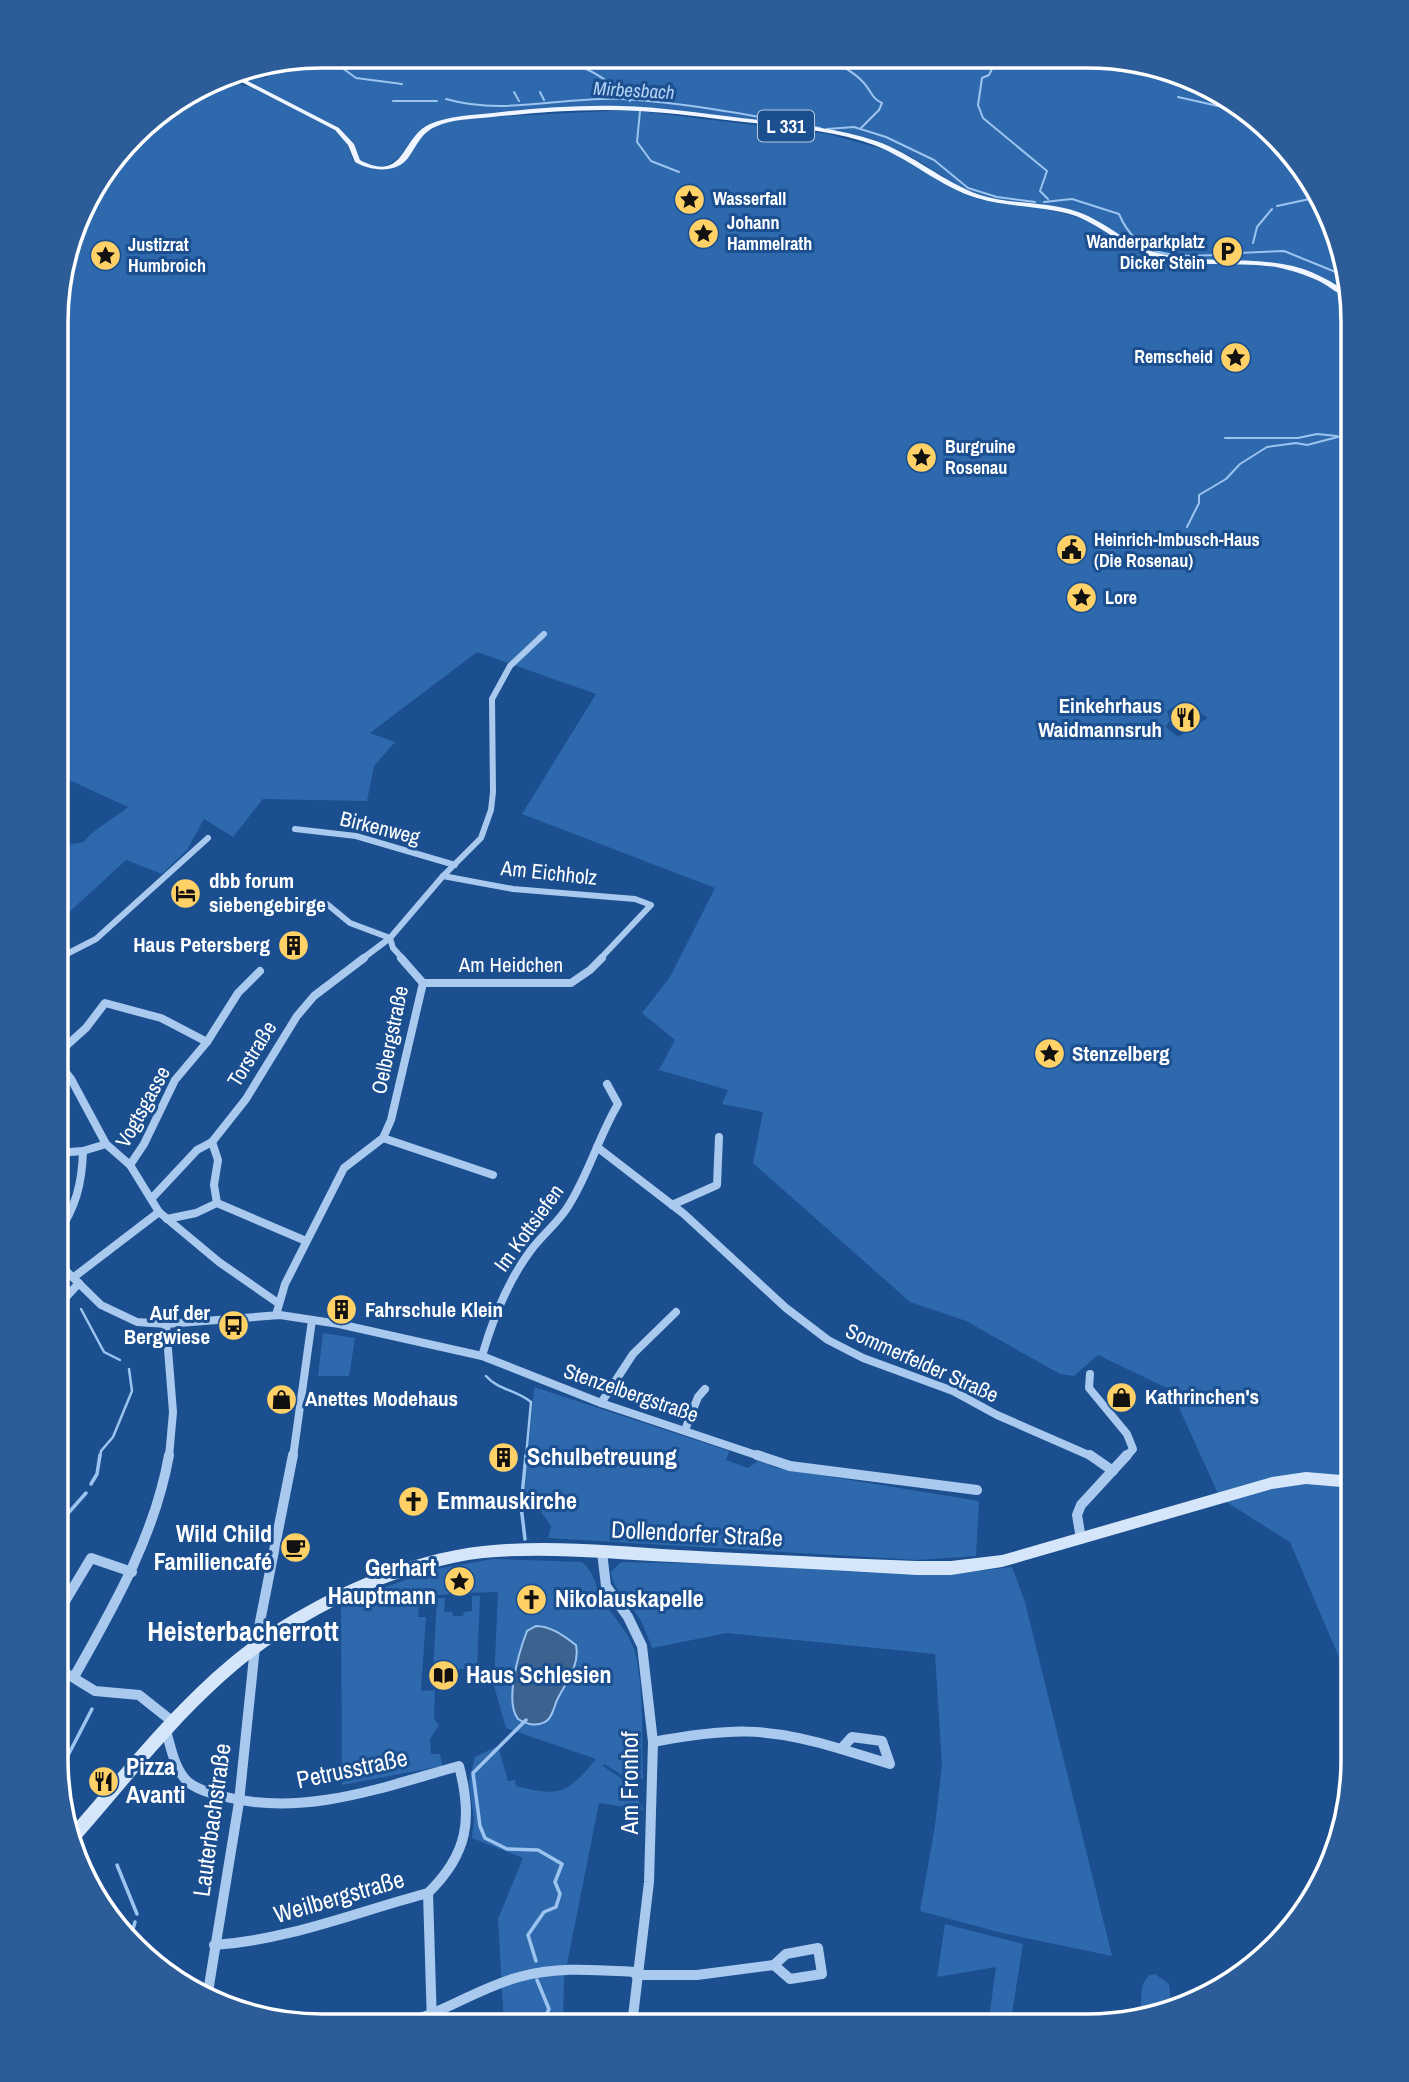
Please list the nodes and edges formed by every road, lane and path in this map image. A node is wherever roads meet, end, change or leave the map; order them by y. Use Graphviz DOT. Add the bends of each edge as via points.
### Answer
graph roads {
  1 [pos="244,81"];
  2 [pos="1339,290"];
  3 [pos="544,634"];
  4 [pos="295,830"];
  5 [pos="208,838"];
  6 [pos="455,865"];
  7 [pos="443,876"];
  8 [pos="309,903"];
  9 [pos="650,905"];
  10 [pos="390,939"];
  11 [pos="68,953"];
  12 [pos="260,971"];
  13 [pos="423,983"];
  14 [pos="207,1042"];
  15 [pos="68,1044"];
  16 [pos="68,1075"];
  17 [pos="607,1084"];
  18 [pos="719,1137"];
  19 [pos="383,1138"];
  20 [pos="212,1142"];
  21 [pos="106,1144"];
  22 [pos="597,1147"];
  23 [pos="83,1151"];
  24 [pos="68,1152"];
  25 [pos="130,1165"];
  26 [pos="493,1175"];
  27 [pos="153,1197"];
  28 [pos="217,1203"];
  29 [pos="672,1205"];
  30 [pos="159,1212"];
  31 [pos="68,1216"];
  32 [pos="167,1219"];
  33 [pos="306,1241"];
  34 [pos="68,1272"];
  35 [pos="76,1280"];
  36 [pos="68,1291"];
  37 [pos="278,1303"];
  38 [pos="676,1312"];
  39 [pos="276,1315"];
  40 [pos="312,1320"];
  41 [pos="166,1324"];
  42 [pos="482,1356"];
  43 [pos="1090,1374"];
  44 [pos="705,1389"];
  45 [pos="601,1403"];
  46 [pos="685,1430"];
  47 [pos="1113,1471"];
  48 [pos="1341,1481"];
  49 [pos="977,1490"];
  50 [pos="1081,1539"];
  51 [pos="602,1552"];
  52 [pos="132,1572"];
  53 [pos="68,1596"];
  54 [pos="255,1647"];
  55 [pos="68,1674"];
  56 [pos="74,1677"];
  57 [pos="170,1727"];
  58 [pos="653,1742"];
  59 [pos="841,1749"];
  60 [pos="239,1802"];
  61 [pos="79,1830"];
  62 [pos="428,1893"];
  63 [pos="214,1945"];
  64 [pos="774,1965"];
  65 [pos="636,1973"];
  66 [pos="208,1987"];
  67 [pos="432,2014"];
  68 [pos="442,2014"];
  69 [pos="633,2014"];
  1 -- 2 [label="main road, L 331" via="337,129 360,163 376,167 403,160 416,138 453,120 647,109 834,133 871,142 904,155 975,196 1082,216 1129,246 1152,254 1189,261 1285,265"];
  3 -- 6 [label="street" via="510,666 492,699 491,810 481,838"];
  4 -- 6 [label="street, Birkenweg" via="356,836"];
  5 -- 11 [label="street" via="96,939"];
  6 -- 7 [label="street"];
  7 -- 9 [label="street, Am Eichholz" via="513,889 635,899"];
  7 -- 10 [label="street"];
  8 -- 10 [label="street" via="327,904 350,923"];
  9 -- 13 [label="street, Am Heidchen" via="590,970 571,983"];
  10 -- 13 [label="street, Oelbergstraße"];
  10 -- 20 [label="street, Torstraße" via="314,996"];
  12 -- 14 [label="street, Vogtsgasse" via="238,993"];
  13 -- 19 [label="street, Oelbergstraße"];
  14 -- 15 [label="street" via="161,1018 105,1003"];
  14 -- 25 [label="street, Vogtsgasse" via="175,1080"];
  16 -- 21 [label="street"];
  17 -- 22 [label="street, Im Kottsiefen" via="618,1104"];
  18 -- 29 [label="street" via="717,1185"];
  19 -- 26 [label="street"];
  19 -- 33 [label="street" via="344,1167"];
  20 -- 27 [label="street, Torstraße" via="197,1150"];
  20 -- 28 [label="street" via="218,1160"];
  21 -- 23 [label="street"];
  21 -- 25 [label="street"];
  22 -- 29 [label="street, Sommerfelder Straße"];
  22 -- 42 [label="street, Im Kottsiefen" via="566,1209 531,1250 495,1311"];
  23 -- 24 [label="street"];
  23 -- 31 [label="street" via="83,1180"];
  25 -- 27 [label="street, Vogtsgasse"];
  27 -- 30 [label="street, Vogtsgasse"];
  28 -- 32 [label="street"];
  28 -- 33 [label="street"];
  29 -- 47 [label="street, Sommerfelder Straße" via="828,1340 953,1391 1090,1455"];
  30 -- 32 [label="street, Vogtsgasse"];
  30 -- 35 [label="street"];
  32 -- 37 [label="street, Vogtsgasse"];
  33 -- 37 [label="street"];
  34 -- 35 [label="street, Stenzelbergstraße"];
  35 -- 36 [label="street"];
  35 -- 41 [label="street, Stenzelbergstraße" via="124,1318"];
  37 -- 39 [label="street"];
  38 -- 45 [label="street" via="632,1355"];
  39 -- 40 [label="street, Stenzelbergstraße"];
  39 -- 41 [label="street, Stenzelbergstraße"];
  40 -- 42 [label="street, Stenzelbergstraße"];
  40 -- 54 [label="street" via="291,1468"];
  41 -- 52 [label="street" via="172,1440 160,1495"];
  42 -- 45 [label="street, Stenzelbergstraße"];
  43 -- 47 [label="street" via="1089,1388 1133,1446"];
  44 -- 46 [label="street"];
  45 -- 46 [label="street, Stenzelbergstraße"];
  46 -- 49 [label="street, Stenzelbergstraße" via="790,1466"];
  47 -- 50 [label="street" via="1081,1505 1077,1515"];
  48 -- 50 [label="main road, Dollendorfer Straße" via="1297,1479"];
  50 -- 51 [label="main road, Dollendorfer Straße" via="1002,1561 951,1568"];
  51 -- 54 [label="main road, Dollendorfer Straße" via="515,1550 442,1560 337,1598"];
  51 -- 58 [label="street, Am Fronhof" via="606,1586 642,1646"];
  52 -- 53 [label="street" via="91,1558"];
  52 -- 56 [label="street"];
  54 -- 57 [label="main road, Dollendorfer Straße"];
  54 -- 60 [label="street, Lauterbachstraße"];
  55 -- 56 [label="street"];
  56 -- 57 [label="street" via="95,1690 139,1695"];
  57 -- 60 [label="street, Petrusstraße" via="178,1767 187,1780"];
  57 -- 61 [label="main road, Dollendorfer Straße"];
  58 -- 59 [label="street" via="741,1730 790,1735"];
  58 -- 65 [label="street, Am Fronhof" via="649,1882"];
  59 -- 59 [label="street" via="866,1757 890,1764 883,1741 852,1737"];
  60 -- 62 [label="street, Petrusstraße" via="314,1804 459,1766 469,1815 466,1839 443,1880"];
  60 -- 63 [label="street, Lauterbachstraße"];
  62 -- 63 [label="street, Weilbergstraße" via="292,1936"];
  62 -- 67 [label="street, Weilbergstraße"];
  63 -- 66 [label="street, Lauterbachstraße"];
  64 -- 65 [label="street" via="697,1975"];
  65 -- 68 [label="street" via="558,1970 528,1974"];
  65 -- 69 [label="street, Am Fronhof"];
}
